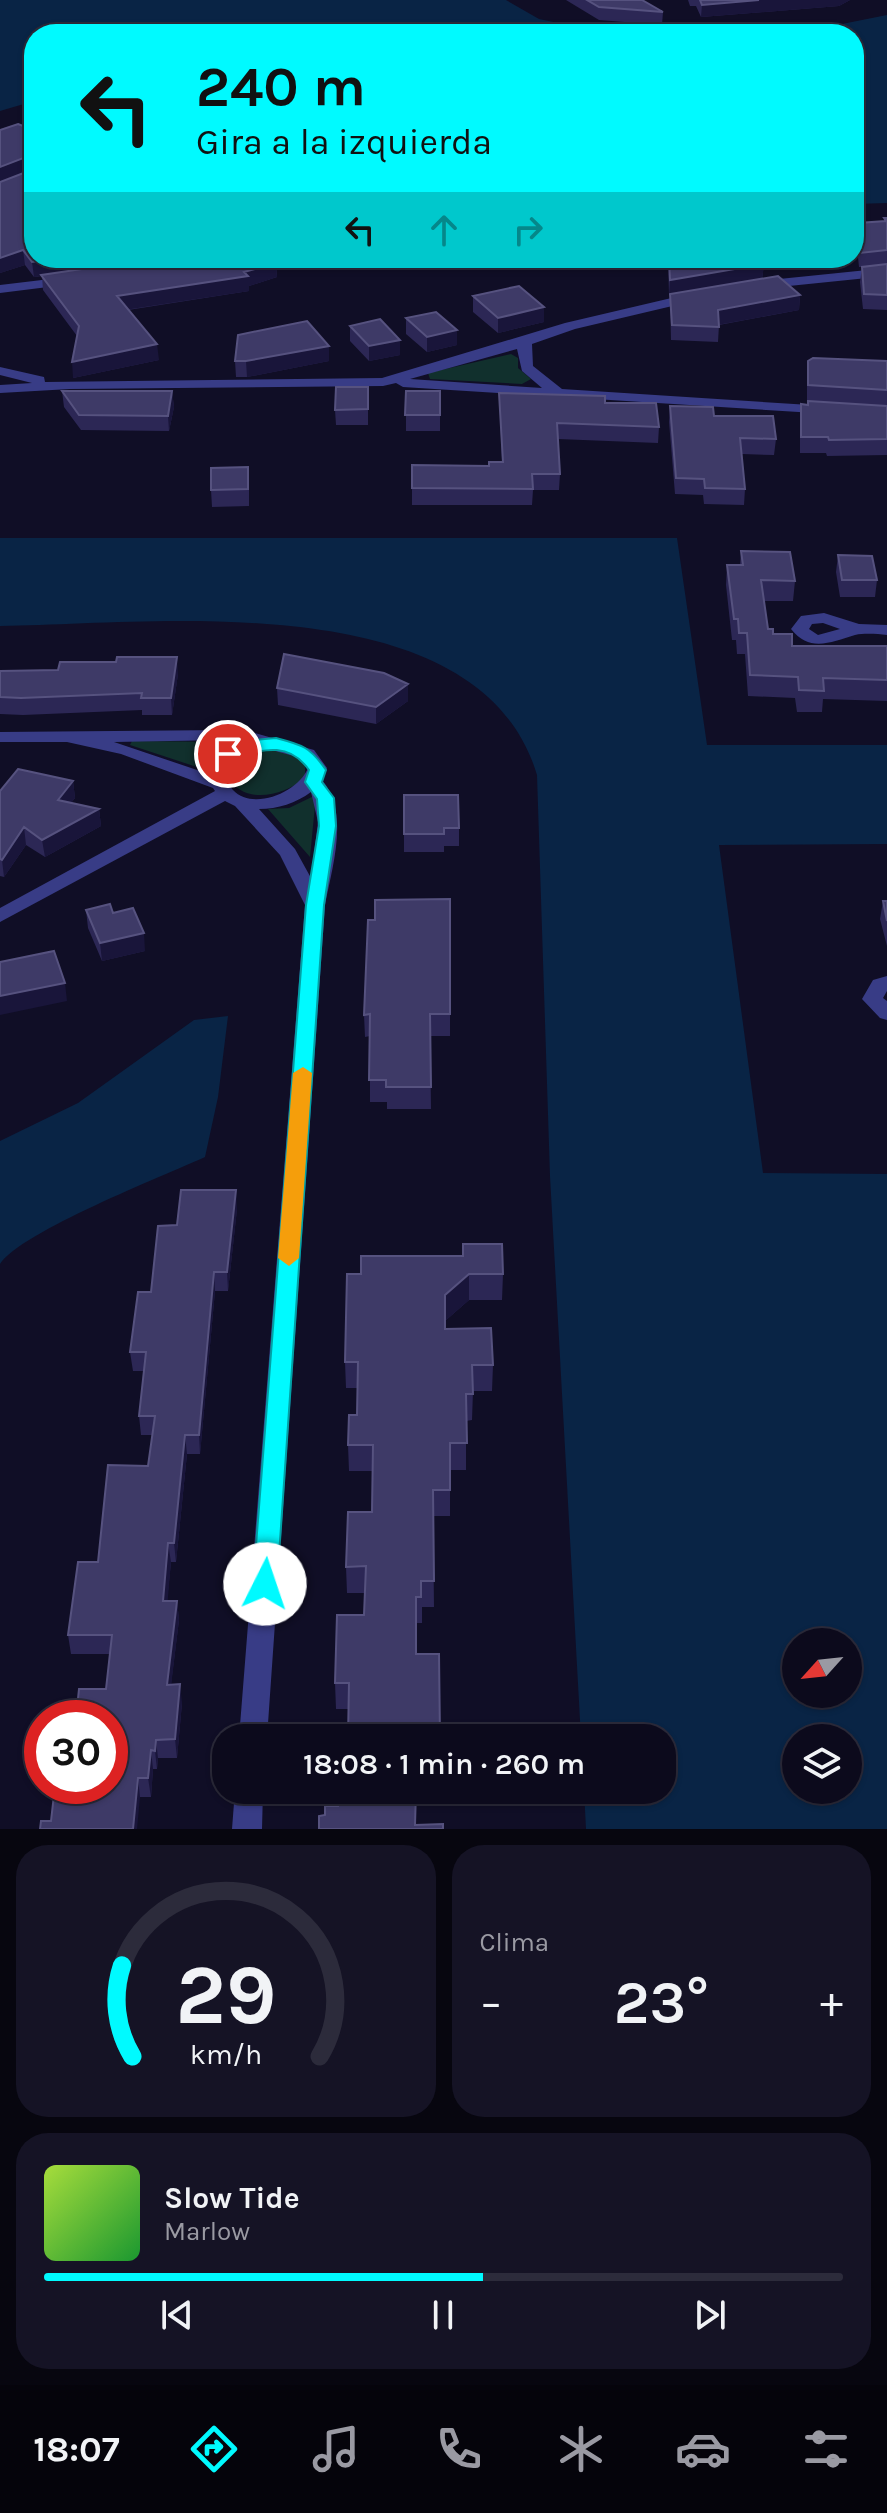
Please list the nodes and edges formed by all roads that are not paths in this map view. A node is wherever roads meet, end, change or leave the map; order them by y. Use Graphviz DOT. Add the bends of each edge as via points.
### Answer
graph roads {
  1 [pos="887,272"];
  2 [pos="83,279"];
  3 [pos="751,286"];
  4 [pos="0,289"];
  5 [pos="706,294"];
  6 [pos="525,342"];
  7 [pos="0,371"];
  8 [pos="383,382"];
  9 [pos="70,385"];
  10 [pos="0,389"];
  11 [pos="559,391"];
  12 [pos="837,412"];
  13 [pos="857,629"];
  14 [pos="887,630"];
  15 [pos="0,737"];
  16 [pos="67,737"];
  17 [pos="266,744"];
  18 [pos="313,782"];
  19 [pos="228,792"];
  20 [pos="315,905"];
  21 [pos="0,916"];
  22 [pos="887,983"];
  23 [pos="887,1013"];
  24 [pos="254,1724"];
  25 [pos="248,1804"];
  26 [pos="247,1829"];
  1 -- 3 [label="street"];
  2 -- 4 [label="street"];
  5 -- 6 [label="street"];
  6 -- 8 [label="street"];
  6 -- 11 [label="street" via="525,367"];
  7 -- 9 [label="street"];
  8 -- 9 [label="street"];
  8 -- 11 [label="street"];
  9 -- 10 [label="street"];
  11 -- 12 [label="street"];
  13 -- 14 [label="street"];
  15 -- 16 [label="street"];
  16 -- 17 [label="street" via="227,735"];
  16 -- 19 [label="street" via="126,750"];
  17 -- 18 [label="street" via="305,752 318,770"];
  17 -- 19 [label="street" via="228,754 215,773"];
  18 -- 19 [label="street" via="283,801"];
  18 -- 20 [label="street" via="326,798 328,826"];
  19 -- 20 [label="street" via="288,853"];
  19 -- 21 [label="street"];
  20 -- 24 [label="street"];
  22 -- 23 [label="street" via="872,999"];
  25 -- 26 [label="street"];
}
